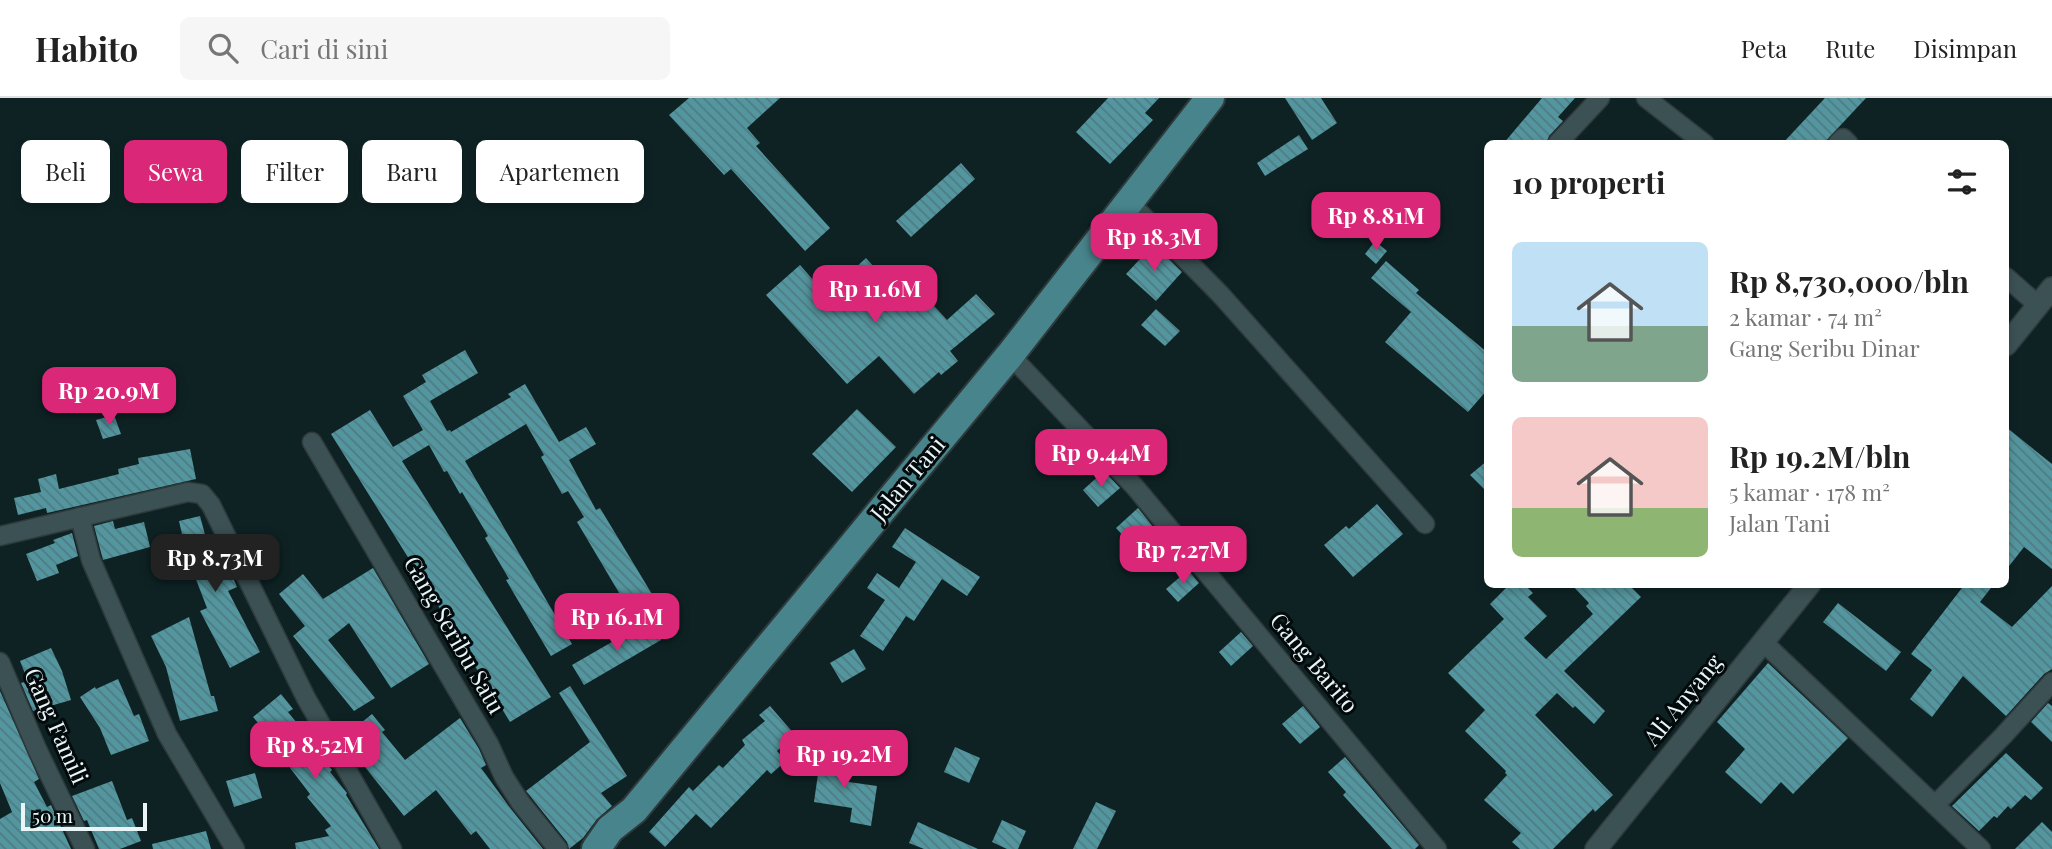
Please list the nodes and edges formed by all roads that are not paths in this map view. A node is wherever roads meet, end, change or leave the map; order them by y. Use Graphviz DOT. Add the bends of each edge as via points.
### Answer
graph roads {
  1 [pos="1600,98"];
  2 [pos="1646,98"];
  3 [pos="1208,99"];
  4 [pos="1560,140"];
  5 [pos="1700,140"];
  6 [pos="1129,202"];
  7 [pos="2009,280"];
  8 [pos="2052,288"];
  9 [pos="2039,306"];
  10 [pos="2009,341"];
  11 [pos="1010,355"];
  12 [pos="313,442"];
  13 [pos="80,517"];
  14 [pos="1425,524"];
  15 [pos="0,536"];
  16 [pos="1807,588"];
  17 [pos="1764,643"];
  18 [pos="0,662"];
  19 [pos="2052,682"];
  20 [pos="1935,805"];
  21 [pos="635,810"];
  22 [pos="85,849"];
  23 [pos="235,849"];
  24 [pos="391,849"];
  25 [pos="558,849"];
  26 [pos="596,849"];
  27 [pos="622,849"];
  28 [pos="1437,849"];
  29 [pos="1596,849"];
  30 [pos="1981,849"];
  1 -- 4 [label="street"];
  2 -- 5 [label="street"];
  3 -- 6 [label="highway, Jalan Tani"];
  6 -- 11 [label="highway, Jalan Tani"];
  6 -- 14 [label="street" via="1220,294"];
  7 -- 9 [label="street"];
  8 -- 9 [label="street"];
  9 -- 10 [label="street"];
  11 -- 21 [label="highway, Jalan Tani"];
  11 -- 28 [label="street, Gang Barito" via="1135,487"];
  12 -- 25 [label="street, Gang Seribu Satu" via="504,777"];
  13 -- 15 [label="street"];
  13 -- 23 [label="street" via="90,560 167,734"];
  13 -- 24 [label="street" via="188,492 202,494 306,698"];
  16 -- 17 [label="street, Ali Anyang"];
  17 -- 20 [label="street"];
  17 -- 29 [label="street, Ali Anyang"];
  18 -- 22 [label="street, Gang Famili"];
  19 -- 20 [label="street"];
  20 -- 30 [label="street"];
  21 -- 26 [label="highway, Jalan Tani" via="610,828"];
  21 -- 27 [label="highway"];
}
